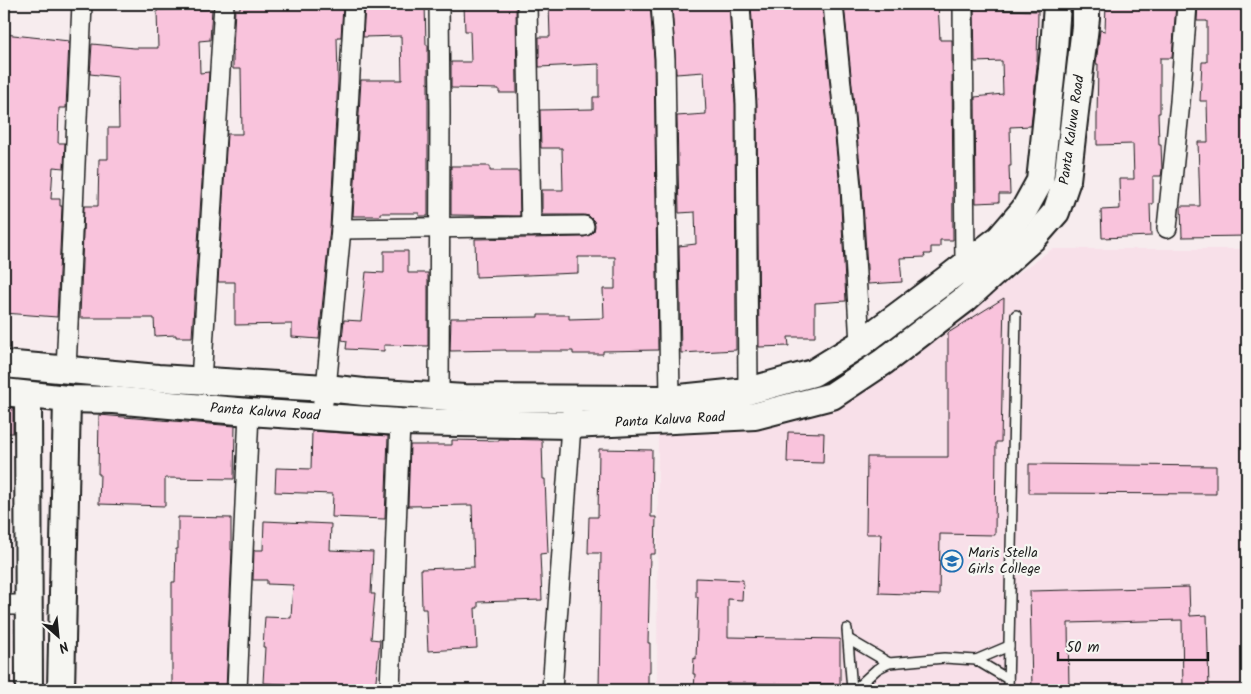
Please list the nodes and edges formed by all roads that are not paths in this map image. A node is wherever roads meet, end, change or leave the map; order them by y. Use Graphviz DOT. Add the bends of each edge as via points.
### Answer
graph roads {
  1 [pos="82,4"];
  2 [pos="224,4"];
  3 [pos="354,4"];
  4 [pos="439,4"];
  5 [pos="527,4"];
  6 [pos="661,4"];
  7 [pos="740,4"];
  8 [pos="833,4"];
  9 [pos="963,4"];
  10 [pos="1057,4"];
  11 [pos="1086,4"];
  12 [pos="1188,4"];
  13 [pos="584,226"];
  14 [pos="439,227"];
  15 [pos="531,227"];
  16 [pos="1167,228"];
  17 [pos="340,229"];
  18 [pos="965,265"];
  19 [pos="968,297"];
  20 [pos="1016,315"];
  21 [pos="860,344"];
  22 [pos="4,364"];
  23 [pos="66,370"];
  24 [pos="201,381"];
  25 [pos="326,388"];
  26 [pos="748,391"];
  27 [pos="16,394"];
  28 [pos="439,396"];
  29 [pos="66,399"];
  30 [pos="574,399"];
  31 [pos="670,399"];
  32 [pos="249,412"];
  33 [pos="320,416"];
  34 [pos="400,422"];
  35 [pos="571,425"];
  36 [pos="29,604"];
  37 [pos="4,605"];
  38 [pos="1009,646"];
  39 [pos="976,660"];
  40 [pos="889,663"];
  41 [pos="1008,679"];
  42 [pos="29,690"];
  43 [pos="61,690"];
  44 [pos="237,690"];
  45 [pos="390,690"];
  46 [pos="552,690"];
  47 [pos="853,690"];
  48 [pos="1008,690"];
  1 -- 23 [label="street"];
  2 -- 24 [label="street"];
  3 -- 17 [label="street"];
  4 -- 14 [label="street"];
  5 -- 15 [label="street"];
  6 -- 31 [label="street" via="665,59"];
  7 -- 26 [label="street" via="746,104"];
  8 -- 21 [label="street" via="851,187"];
  9 -- 18 [label="street"];
  10 -- 18 [label="street, Panta Kaluva Road" via="1040,181 1024,210 1000,238"];
  11 -- 19 [label="street, Panta Kaluva Road" via="1067,180 1056,212 1035,236"];
  12 -- 16 [label="street"];
  13 -- 15 [label="street"];
  14 -- 15 [label="street"];
  14 -- 17 [label="street"];
  14 -- 28 [label="street"];
  17 -- 25 [label="street"];
  18 -- 19 [label="street"];
  18 -- 21 [label="street, Panta Kaluva Road"];
  19 -- 35 [label="street, Panta Kaluva Road" via="883,362 832,396 755,416"];
  20 -- 38 [label="lane"];
  21 -- 26 [label="street, Panta Kaluva Road" via="813,373"];
  22 -- 23 [label="street, Panta Kaluva Road"];
  23 -- 24 [label="street, Panta Kaluva Road"];
  24 -- 25 [label="street, Panta Kaluva Road"];
  25 -- 28 [label="street, Panta Kaluva Road"];
  25 -- 33 [label="street"];
  26 -- 31 [label="street, Panta Kaluva Road"];
  27 -- 29 [label="street, Panta Kaluva Road"];
  27 -- 36 [label="street"];
  28 -- 30 [label="street, Panta Kaluva Road"];
  29 -- 32 [label="street, Panta Kaluva Road"];
  29 -- 43 [label="street"];
  30 -- 31 [label="street, Panta Kaluva Road"];
  30 -- 35 [label="street"];
  32 -- 33 [label="street, Panta Kaluva Road"];
  32 -- 44 [label="street"];
  33 -- 34 [label="street, Panta Kaluva Road"];
  34 -- 35 [label="street, Panta Kaluva Road"];
  34 -- 45 [label="street"];
  35 -- 46 [label="street"];
  36 -- 37 [label="street"];
  36 -- 42 [label="street"];
  38 -- 39 [label="lane"];
  38 -- 41 [label="lane"];
  39 -- 40 [label="lane" via="944,658"];
  39 -- 41 [label="lane"];
  40 -- 47 [label="lane"];
  40 -- 47 [label="lane" via="847,634"];
  41 -- 48 [label="lane"];
}
